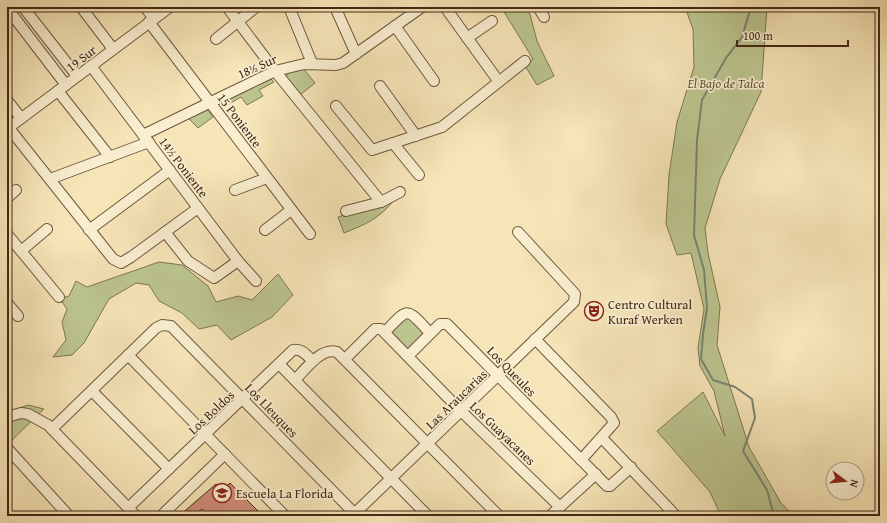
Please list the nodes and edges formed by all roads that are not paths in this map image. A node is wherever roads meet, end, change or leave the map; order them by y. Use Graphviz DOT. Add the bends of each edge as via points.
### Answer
graph roads {
  1 [pos="23,7"];
  2 [pos="81,7"];
  3 [pos="145,7"];
  4 [pos="170,7"];
  5 [pos="227,7"];
  6 [pos="256,7"];
  7 [pos="289,7"];
  8 [pos="335,7"];
  9 [pos="422,7"];
  10 [pos="445,7"];
  11 [pos="538,7"];
  12 [pos="9,9"];
  13 [pos="544,17"];
  14 [pos="492,20"];
  15 [pos="152,21"];
  16 [pos="238,21"];
  17 [pos="396,26"];
  18 [pos="467,38"];
  19 [pos="216,39"];
  20 [pos="113,49"];
  21 [pos="356,54"];
  22 [pos="525,60"];
  23 [pos="312,63"];
  24 [pos="91,66"];
  25 [pos="275,71"];
  26 [pos="77,76"];
  27 [pos="434,81"];
  28 [pos="499,82"];
  29 [pos="66,84"];
  30 [pos="380,86"];
  31 [pos="58,91"];
  32 [pos="7,100"];
  33 [pos="210,103"];
  34 [pos="336,106"];
  35 [pos="21,118"];
  36 [pos="8,128"];
  37 [pos="416,136"];
  38 [pos="146,138"];
  39 [pos="394,143"];
  40 [pos="110,157"];
  41 [pos="170,170"];
  42 [pos="419,175"];
  43 [pos="267,178"];
  44 [pos="50,179"];
  45 [pos="16,190"];
  46 [pos="235,190"];
  47 [pos="400,192"];
  48 [pos="7,198"];
  49 [pos="381,202"];
  50 [pos="198,208"];
  51 [pos="291,210"];
  52 [pos="346,211"];
  53 [pos="47,230"];
  54 [pos="90,230"];
  55 [pos="265,230"];
  56 [pos="165,232"];
  57 [pos="518,232"];
  58 [pos="7,234"];
  59 [pos="310,234"];
  60 [pos="21,251"];
  61 [pos="238,261"];
  62 [pos="256,281"];
  63 [pos="59,298"];
  64 [pos="7,303"];
  65 [pos="18,316"];
  66 [pos="381,330"];
  67 [pos="430,333"];
  68 [pos="535,339"];
  69 [pos="128,355"];
  70 [pos="408,356"];
  71 [pos="345,359"];
  72 [pos="313,362"];
  73 [pos="279,364"];
  74 [pos="498,376"];
  75 [pos="295,380"];
  76 [pos="92,391"];
  77 [pos="243,399"];
  78 [pos="461,411"];
  79 [pos="7,417"];
  80 [pos="52,430"];
  81 [pos="206,435"];
  82 [pos="602,438"];
  83 [pos="428,444"];
  84 [pos="7,448"];
  85 [pos="225,454"];
  86 [pos="581,460"];
  87 [pos="631,467"];
  88 [pos="169,469"];
  89 [pos="596,474"];
  90 [pos="392,479"];
  91 [pos="560,507"];
  92 [pos="128,508"];
  93 [pos="355,515"];
  94 [pos="69,516"];
  95 [pos="136,516"];
  96 [pos="161,516"];
  97 [pos="285,516"];
  98 [pos="428,516"];
  99 [pos="500,516"];
  100 [pos="550,516"];
  101 [pos="676,516"];
  1 -- 26 [label="street"];
  2 -- 20 [label="street"];
  3 -- 15 [label="street, 15 Poniente"];
  4 -- 15 [label="street, 19 Sur"];
  5 -- 16 [label="street"];
  6 -- 16 [label="street"];
  7 -- 23 [label="street"];
  8 -- 21 [label="street"];
  9 -- 17 [label="street, 18½ Sur"];
  10 -- 18 [label="street"];
  11 -- 13 [label="street"];
  12 -- 29 [label="street"];
  14 -- 18 [label="street"];
  15 -- 20 [label="street, 19 Sur"];
  15 -- 33 [label="street, 15 Poniente"];
  16 -- 19 [label="street"];
  16 -- 25 [label="street"];
  17 -- 21 [label="street, 18½ Sur"];
  17 -- 27 [label="street"];
  18 -- 28 [label="street"];
  20 -- 24 [label="street, 19 Sur"];
  21 -- 23 [label="street, 18½ Sur" via="336,65"];
  22 -- 28 [label="street"];
  23 -- 25 [label="street, 18½ Sur"];
  24 -- 26 [label="street, 19 Sur"];
  24 -- 38 [label="street, 14½ Poniente"];
  25 -- 33 [label="street, 18½ Sur"];
  25 -- 49 [label="street"];
  26 -- 29 [label="street, 19 Sur"];
  28 -- 37 [label="street" via="442,127"];
  29 -- 31 [label="street, 19 Sur"];
  30 -- 37 [label="street"];
  31 -- 35 [label="street, 19 Sur"];
  31 -- 40 [label="street"];
  32 -- 35 [label="street"];
  33 -- 38 [label="street, 18½ Sur" via="185,114"];
  33 -- 43 [label="street, 15 Poniente"];
  34 -- 39 [label="street" via="372,150"];
  35 -- 36 [label="street, 19 Sur"];
  36 -- 44 [label="street"];
  37 -- 39 [label="street"];
  38 -- 40 [label="street, 18½ Sur"];
  38 -- 41 [label="street, 14½ Poniente"];
  39 -- 42 [label="street"];
  40 -- 44 [label="street, 18½ Sur"];
  41 -- 50 [label="street, 14½ Poniente"];
  41 -- 54 [label="street"];
  43 -- 46 [label="street"];
  43 -- 51 [label="street, 15 Poniente"];
  44 -- 54 [label="street"];
  45 -- 48 [label="street"];
  47 -- 49 [label="street"];
  49 -- 52 [label="street"];
  50 -- 56 [label="street"];
  50 -- 61 [label="street, 14½ Poniente"];
  51 -- 55 [label="street"];
  51 -- 59 [label="street, 15 Poniente"];
  53 -- 60 [label="street"];
  54 -- 56 [label="street" via="113,259 121,263"];
  56 -- 61 [label="street" via="188,261 214,278"];
  57 -- 68 [label="street, Las Araucarias" via="575,294 573,304"];
  58 -- 60 [label="street"];
  60 -- 63 [label="street"];
  61 -- 62 [label="street, 14½ Poniente"];
  64 -- 65 [label="street"];
  66 -- 67 [label="street" via="409,312"];
  66 -- 70 [label="street, Los Guayacanes"];
  66 -- 71 [label="street" via="375,329"];
  67 -- 70 [label="street, Los Queules"];
  67 -- 74 [label="street, Los Queules" via="442,323 451,326"];
  68 -- 74 [label="street, Las Araucarias"];
  68 -- 82 [label="street" via="611,417 614,423"];
  69 -- 76 [label="street"];
  69 -- 77 [label="street, Los Lleuques" via="156,328 165,325 176,330"];
  69 -- 81 [label="street"];
  70 -- 78 [label="street, Los Guayacanes"];
  71 -- 72 [label="street" via="332,350 324,352"];
  71 -- 83 [label="street"];
  72 -- 73 [label="street, Los Boldos" via="303,351 297,349"];
  72 -- 75 [label="street"];
  73 -- 75 [label="street"];
  73 -- 77 [label="street, Los Boldos"];
  74 -- 78 [label="street, Las Araucarias"];
  74 -- 86 [label="street, Los Queules"];
  75 -- 90 [label="street"];
  76 -- 80 [label="street"];
  76 -- 88 [label="street"];
  77 -- 81 [label="street, Los Boldos"];
  77 -- 93 [label="street, Los Lleuques"];
  78 -- 83 [label="street, Las Araucarias"];
  78 -- 91 [label="street, Los Guayacanes"];
  79 -- 80 [label="street" via="28,414 41,420"];
  80 -- 92 [label="street"];
  81 -- 85 [label="street"];
  81 -- 88 [label="street, Los Boldos"];
  82 -- 86 [label="street"];
  82 -- 87 [label="street"];
  83 -- 90 [label="street, Las Araucarias"];
  83 -- 99 [label="street"];
  84 -- 94 [label="street"];
  85 -- 96 [label="street"];
  85 -- 97 [label="street"];
  86 -- 89 [label="street, Los Queules"];
  87 -- 89 [label="street, Los Queules" via="610,486"];
  87 -- 101 [label="street"];
  88 -- 92 [label="street, Los Boldos"];
  89 -- 91 [label="street"];
  90 -- 93 [label="street, Las Araucarias"];
  90 -- 98 [label="street"];
  91 -- 100 [label="street"];
  92 -- 95 [label="street"];
}
